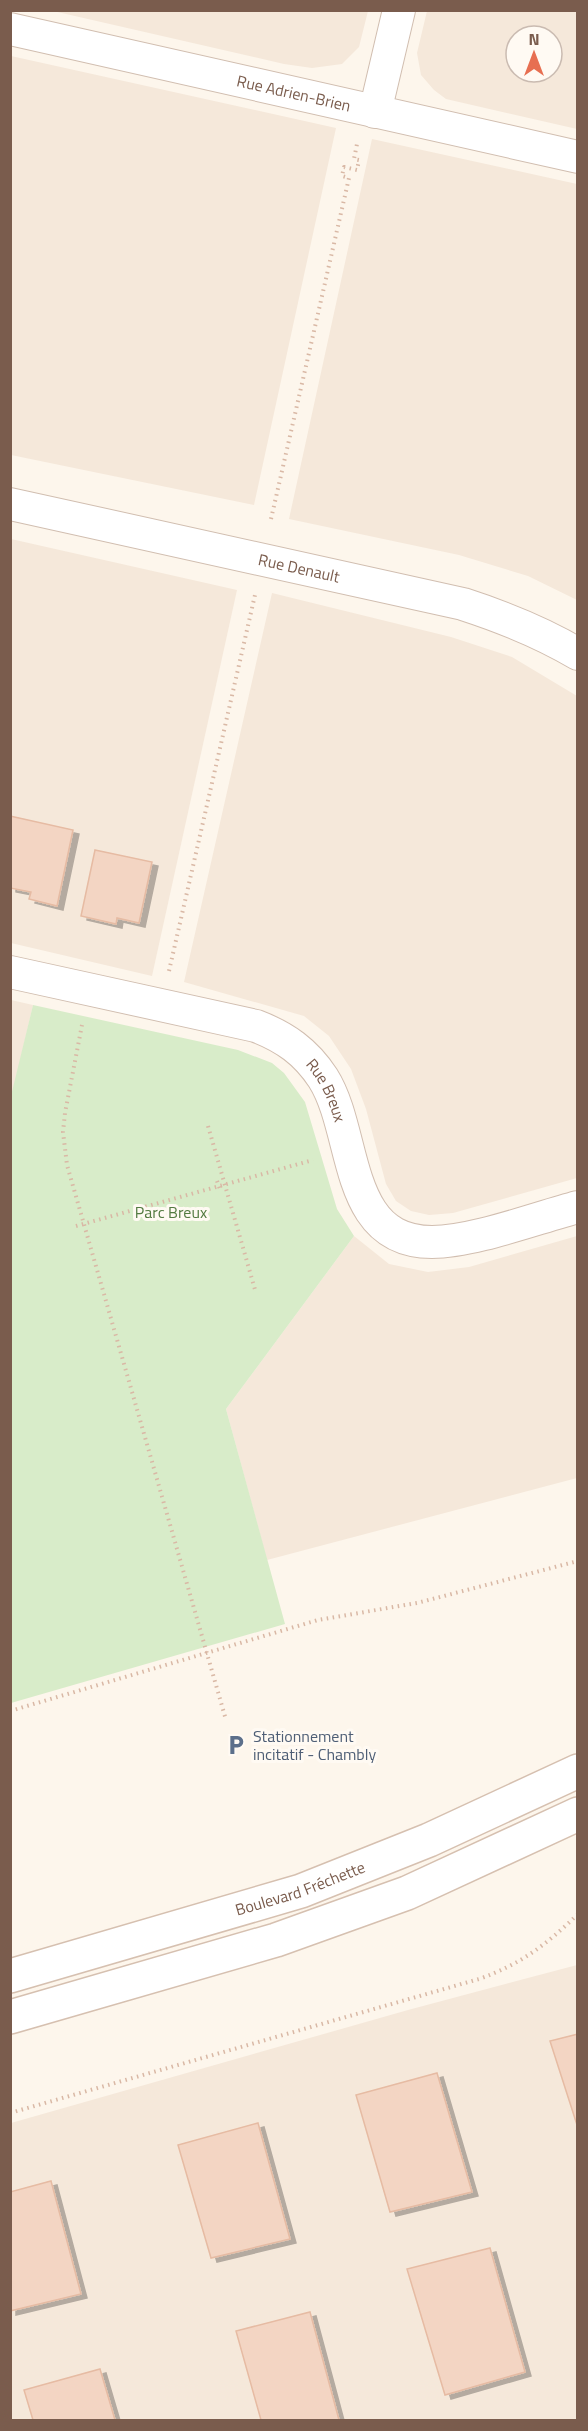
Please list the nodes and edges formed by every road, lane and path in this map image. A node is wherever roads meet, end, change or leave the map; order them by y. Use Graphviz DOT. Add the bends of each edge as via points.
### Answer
graph roads {
  1 [pos="399,10"];
  2 [pos="10,30"];
  3 [pos="366,125"];
  4 [pos="578,157"];
  5 [pos="10,504"];
  6 [pos="271,519"];
  7 [pos="255,594"];
  8 [pos="578,654"];
  9 [pos="10,972"];
  10 [pos="167,978"];
  11 [pos="84,1017"];
  12 [pos="208,1126"];
  13 [pos="322,1157"];
  14 [pos="218,1183"];
  15 [pos="225,1184"];
  16 [pos="221,1192"];
  17 [pos="578,1207"];
  18 [pos="84,1223"];
  19 [pos="76,1226"];
  20 [pos="255,1293"];
  21 [pos="578,1561"];
  22 [pos="207,1653"];
  23 [pos="10,1711"];
  24 [pos="226,1720"];
  25 [pos="578,1771"];
  26 [pos="578,1814"];
  27 [pos="578,1914"];
  28 [pos="10,1976"];
  29 [pos="10,2017"];
  30 [pos="10,2113"];
  1 -- 3 [label="street"];
  2 -- 3 [label="street, Rue Adrien-Brien"];
  3 -- 4 [label="street, Rue Adrien-Brien"];
  3 -- 6 [label="path" via="354,159 359,160 357,170 345,167 342,176 349,178"];
  5 -- 8 [label="street, Rue Denault" via="463,604 512,621"];
  7 -- 10 [label="path"];
  9 -- 17 [label="street, Rue Breux" via="256,1026 286,1039 324,1079 365,1203 386,1229 400,1235 417,1241 446,1241"];
  11 -- 18 [label="path" via="63,1132 67,1165"];
  12 -- 15 [label="path"];
  13 -- 15 [label="path"];
  14 -- 15 [label="path"];
  14 -- 16 [label="path"];
  14 -- 18 [label="path"];
  15 -- 20 [label="path"];
  18 -- 19 [label="path"];
  18 -- 22 [label="path"];
  21 -- 22 [label="path" via="417,1604 318,1620"];
  22 -- 23 [label="path"];
  22 -- 24 [label="path"];
  25 -- 28 [label="main road, Boulevard Fréchette" via="429,1840 301,1891"];
  26 -- 29 [label="main road" via="407,1893 276,1940"];
  27 -- 30 [label="path" via="545,1945 517,1964 479,1979"];
}
